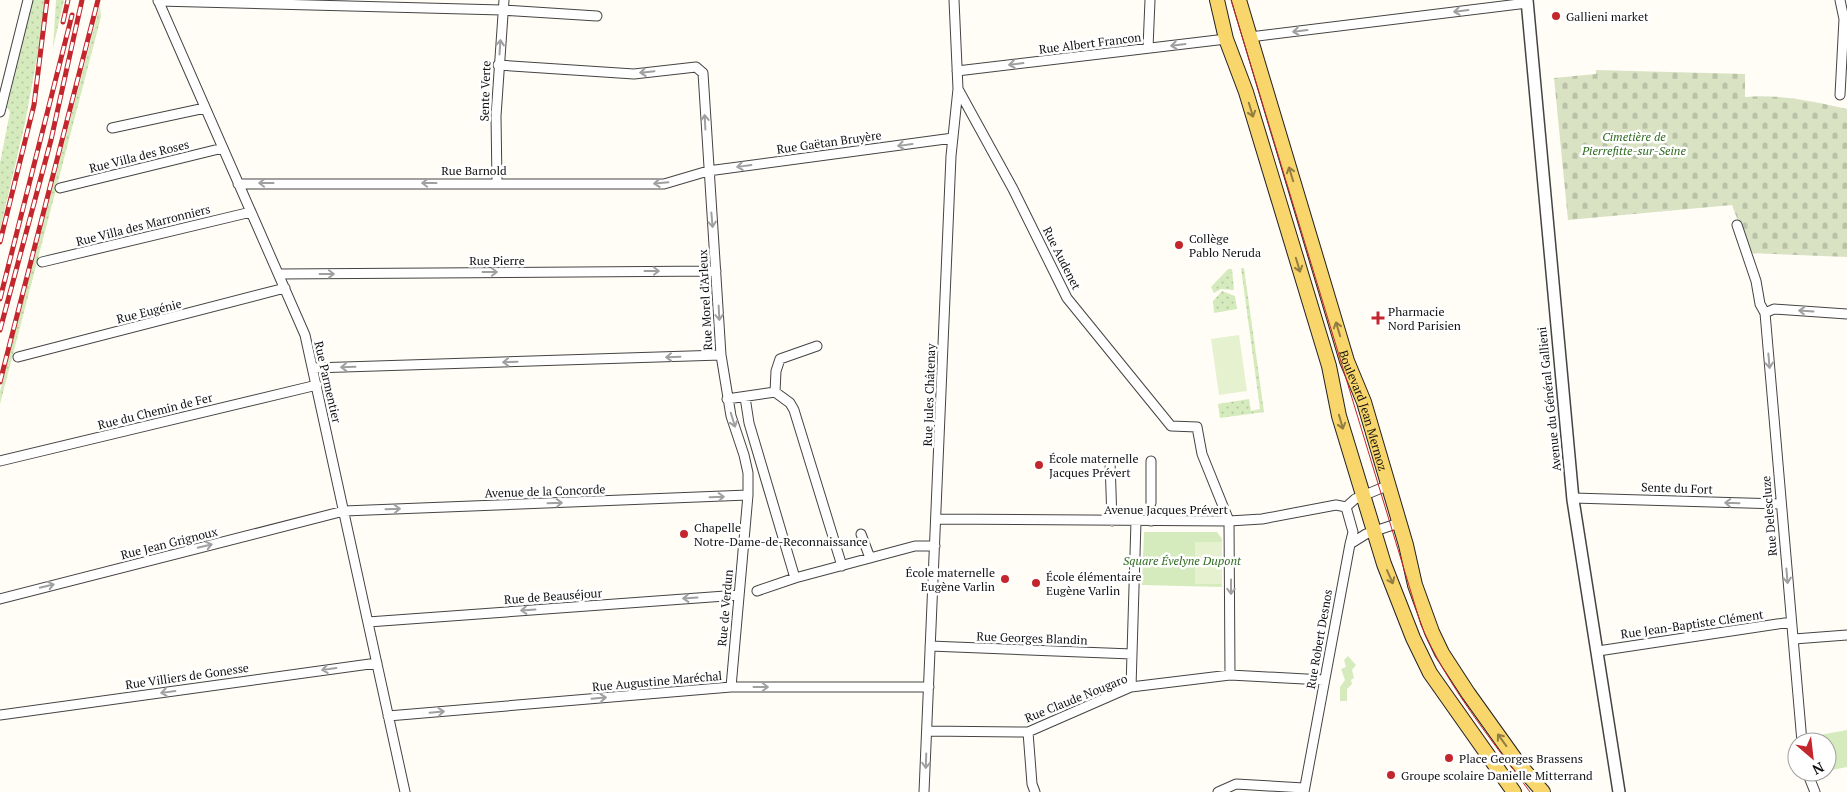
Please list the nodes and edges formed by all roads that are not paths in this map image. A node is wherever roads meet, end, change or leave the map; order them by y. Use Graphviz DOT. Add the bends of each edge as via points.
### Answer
graph roads {
  1 [pos="28,0"];
  2 [pos="504,0"];
  3 [pos="954,0"];
  4 [pos="1150,0"];
  5 [pos="1217,0"];
  6 [pos="1240,0"];
  7 [pos="1840,0"];
  8 [pos="158,1"];
  9 [pos="1527,1"];
  10 [pos="502,10"];
  11 [pos="597,16"];
  12 [pos="1250,37"];
  13 [pos="1226,39"];
  14 [pos="1148,48"];
  15 [pos="498,65"];
  16 [pos="956,71"];
  17 [pos="958,88"];
  18 [pos="1840,95"];
  19 [pos="205,108"];
  20 [pos="0,112"];
  21 [pos="112,128"];
  22 [pos="953,138"];
  23 [pos="223,148"];
  24 [pos="708,171"];
  25 [pos="497,183"];
  26 [pos="238,184"];
  27 [pos="60,188"];
  28 [pos="251,212"];
  29 [pos="1737,225"];
  30 [pos="42,262"];
  31 [pos="716,271"];
  32 [pos="279,274"];
  33 [pos="285,288"];
  34 [pos="1766,313"];
  35 [pos="1847,314"];
  36 [pos="817,346"];
  37 [pos="721,355"];
  38 [pos="18,357"];
  39 [pos="313,368"];
  40 [pos="316,385"];
  41 [pos="775,392"];
  42 [pos="745,397"];
  43 [pos="727,400"];
  44 [pos="1110,461"];
  45 [pos="1151,461"];
  46 [pos="0,462"];
  47 [pos="1388,486"];
  48 [pos="1363,495"];
  49 [pos="748,496"];
  50 [pos="1572,498"];
  51 [pos="1780,504"];
  52 [pos="1346,507"];
  53 [pos="344,511"];
  54 [pos="936,519"];
  55 [pos="1112,521"];
  56 [pos="1136,521"];
  57 [pos="1151,521"];
  58 [pos="1229,521"];
  59 [pos="1399,523"];
  60 [pos="1374,531"];
  61 [pos="861,534"];
  62 [pos="1350,544"];
  63 [pos="935,546"];
  64 [pos="870,558"];
  65 [pos="842,566"];
  66 [pos="795,578"];
  67 [pos="757,591"];
  68 [pos="739,595"];
  69 [pos="0,598"];
  70 [pos="368,622"];
  71 [pos="1791,622"];
  72 [pos="1847,635"];
  73 [pos="1794,639"];
  74 [pos="930,646"];
  75 [pos="1598,651"];
  76 [pos="1132,654"];
  77 [pos="377,663"];
  78 [pos="1230,675"];
  79 [pos="1324,680"];
  80 [pos="732,687"];
  81 [pos="929,687"];
  82 [pos="1131,687"];
  83 [pos="0,715"];
  84 [pos="388,716"];
  85 [pos="927,731"];
  86 [pos="1028,732"];
  87 [pos="1801,732"];
  88 [pos="1304,790"];
  89 [pos="405,792"];
  90 [pos="924,792"];
  91 [pos="1035,792"];
  92 [pos="1218,792"];
  93 [pos="1514,792"];
  94 [pos="1543,792"];
  95 [pos="1619,792"];
  1 -- 20 [label="street"];
  2 -- 10 [label="street, Sente Verte"];
  3 -- 16 [label="street, Rue Jules Châtenay"];
  4 -- 14 [label="street"];
  5 -- 13 [label="main road, Boulevard Jean Mermoz"];
  6 -- 12 [label="main road, Boulevard Jean Mermoz"];
  7 -- 18 [label="street" via="1844,19"];
  8 -- 10 [label="street"];
  8 -- 19 [label="street, Rue Parmentier"];
  9 -- 12 [label="street, one-way"];
  9 -- 50 [label="street, Avenue du Général Gallieni"];
  10 -- 11 [label="street"];
  15 -- 10 [label="street, Sente Verte, one-way"];
  47 -- 12 [label="main road, Boulevard Jean Mermoz, one-way"];
  13 -- 14 [label="street, Rue Albert Francon, one-way"];
  13 -- 48 [label="main road, Boulevard Jean Mermoz, one-way" via="1246,92"];
  14 -- 16 [label="street, Rue Albert Francon, one-way"];
  24 -- 15 [label="street, Rue Morel d'Arleux, one-way" via="703,73 696,67 634,74"];
  15 -- 25 [label="street, Sente Verte"];
  16 -- 17 [label="street, Rue Jules Châtenay"];
  17 -- 22 [label="street, Rue Jules Châtenay"];
  17 -- 58 [label="street, Rue Audenet" via="1067,298 1170,426 1197,427 1202,454"];
  19 -- 21 [label="street"];
  19 -- 23 [label="street, Rue Parmentier"];
  22 -- 24 [label="street, Rue Gaëtan Bruyère, one-way"];
  22 -- 54 [label="street, Rue Jules Châtenay"];
  23 -- 26 [label="street, Rue Parmentier"];
  23 -- 27 [label="street, Rue Villa des Roses"];
  24 -- 25 [label="street, Rue Barnold, one-way" via="664,184"];
  24 -- 31 [label="street, Rue Morel d'Arleux, one-way"];
  25 -- 26 [label="street, Rue Barnold, one-way"];
  26 -- 28 [label="street, Rue Parmentier"];
  28 -- 30 [label="street, Rue Villa des Marronniers"];
  28 -- 32 [label="street, Rue Parmentier"];
  29 -- 34 [label="street, Rue Delescluze" via="1756,281 1760,304"];
  32 -- 31 [label="street, Rue Pierre, one-way"];
  31 -- 37 [label="street, Rue Morel d'Arleux, one-way"];
  32 -- 33 [label="street, Rue Parmentier"];
  33 -- 38 [label="street, Rue Eugénie"];
  33 -- 39 [label="street, Rue Parmentier" via="305,335"];
  35 -- 34 [label="street, one-way" via="1774,308"];
  34 -- 51 [label="street, Rue Delescluze, one-way"];
  36 -- 41 [label="street" via="780,359"];
  37 -- 39 [label="street, Rue Morel d'Arleux, one-way"];
  37 -- 43 [label="street, Rue de Verdun"];
  39 -- 40 [label="street, Rue Parmentier"];
  40 -- 46 [label="street, Rue du Chemin de Fer"];
  40 -- 53 [label="street, Rue Parmentier"];
  41 -- 42 [label="street"];
  41 -- 65 [label="street" via="794,410"];
  42 -- 43 [label="street"];
  42 -- 66 [label="street" via="749,423"];
  43 -- 49 [label="street, Rue de Verdun, one-way" via="748,473"];
  44 -- 55 [label="street"];
  45 -- 57 [label="street"];
  47 -- 48 [label="street"];
  47 -- 59 [label="main road, Boulevard Jean Mermoz"];
  48 -- 52 [label="street"];
  48 -- 60 [label="main road, Boulevard Jean Mermoz"];
  53 -- 49 [label="street, Avenue de la Concorde, one-way"];
  49 -- 68 [label="street, Rue de Verdun"];
  51 -- 50 [label="street, Sente du Fort, one-way"];
  50 -- 75 [label="street, Avenue du Général Gallieni"];
  51 -- 71 [label="street, Rue Delescluze, one-way"];
  52 -- 58 [label="street, Avenue Jacques Prévert" via="1336,505 1262,519"];
  52 -- 62 [label="street, Rue Robert Desnos" via="1353,532"];
  69 -- 53 [label="street, Rue Jean Grignoux, one-way"];
  53 -- 70 [label="street, Rue Parmentier"];
  54 -- 55 [label="street, Avenue Jacques Prévert"];
  54 -- 63 [label="street, Rue Jules Châtenay"];
  55 -- 56 [label="street, Avenue Jacques Prévert"];
  56 -- 57 [label="street, Avenue Jacques Prévert"];
  56 -- 76 [label="street"];
  57 -- 58 [label="street, Avenue Jacques Prévert"];
  58 -- 78 [label="street, one-way"];
  59 -- 60 [label="street"];
  94 -- 59 [label="main road, Boulevard Jean Mermoz, one-way" via="1442,653 1423,610"];
  60 -- 62 [label="street"];
  60 -- 93 [label="main road, Boulevard Jean Mermoz, one-way" via="1413,638 1430,673"];
  61 -- 64 [label="street"];
  62 -- 79 [label="street, Rue Robert Desnos"];
  63 -- 64 [label="street" via="915,546"];
  63 -- 74 [label="street, Rue Jules Châtenay"];
  64 -- 65 [label="street"];
  65 -- 66 [label="street"];
  66 -- 67 [label="street"];
  68 -- 70 [label="street, Rue de Beauséjour, one-way"];
  68 -- 80 [label="street, Rue de Verdun"];
  70 -- 77 [label="street, Rue Parmentier"];
  71 -- 73 [label="street, Rue Delescluze"];
  71 -- 75 [label="street, Rue Jean-Baptiste Clément"];
  72 -- 73 [label="street"];
  73 -- 87 [label="street, Rue Delescluze"];
  74 -- 76 [label="street, Rue Georges Blandin"];
  74 -- 81 [label="street, Rue Jules Châtenay"];
  75 -- 95 [label="street, Avenue du Général Gallieni"];
  76 -- 82 [label="street"];
  77 -- 83 [label="street, Rue Villiers de Gonesse, one-way"];
  77 -- 84 [label="street, Rue Parmentier"];
  78 -- 79 [label="street, Rue Claude Nougaro"];
  78 -- 82 [label="street, Rue Claude Nougaro"];
  79 -- 88 [label="street, Rue Robert Desnos"];
  80 -- 81 [label="street, Rue Augustine Maréchal, one-way"];
  84 -- 80 [label="street, Rue Augustine Maréchal, one-way"];
  81 -- 85 [label="street, Rue Jules Châtenay"];
  82 -- 86 [label="street, Rue Claude Nougaro"];
  84 -- 89 [label="street, Rue Parmentier"];
  85 -- 86 [label="street, Rue Claude Nougaro"];
  85 -- 90 [label="street, Rue Jules Châtenay, one-way"];
  86 -- 91 [label="street"];
  88 -- 92 [label="street" via="1236,784"];
}
